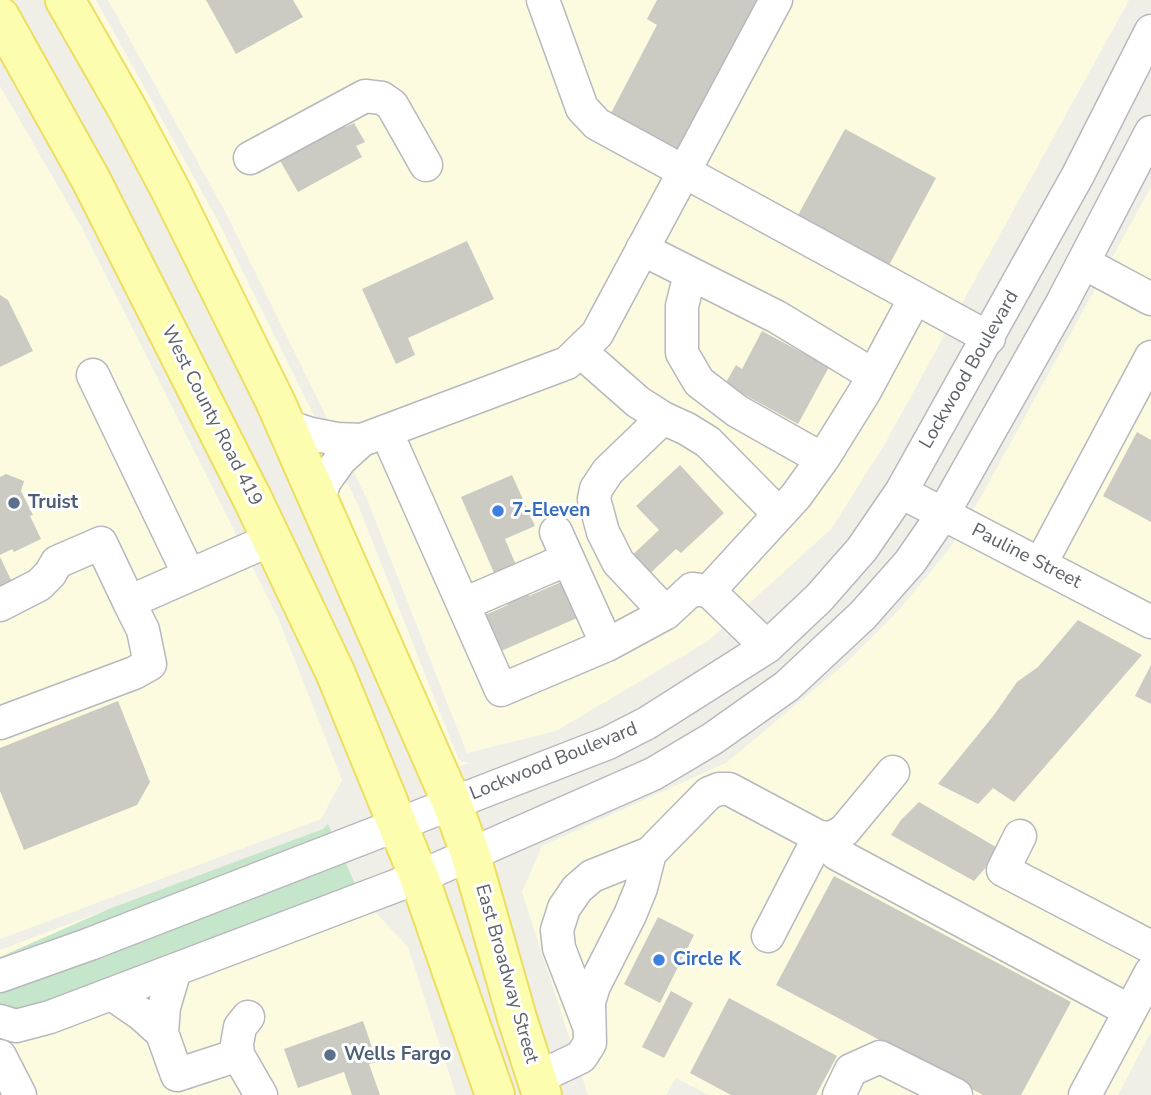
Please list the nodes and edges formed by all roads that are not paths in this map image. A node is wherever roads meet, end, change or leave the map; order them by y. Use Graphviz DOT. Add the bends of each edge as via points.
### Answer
graph roads {
  1 [pos="65,0"];
  2 [pos="543,0"];
  3 [pos="776,0"];
  4 [pos="0,17"];
  5 [pos="1151,31"];
  6 [pos="1151,132"];
  7 [pos="250,158"];
  8 [pos="426,165"];
  9 [pos="683,172"];
  10 [pos="642,249"];
  11 [pos="1084,263"];
  12 [pos="690,274"];
  13 [pos="915,298"];
  14 [pos="1151,299"];
  15 [pos="989,338"];
  16 [pos="580,351"];
  17 [pos="1151,357"];
  18 [pos="93,375"];
  19 [pos="873,375"];
  20 [pos="663,418"];
  21 [pos="286,425"];
  22 [pos="374,435"];
  23 [pos="822,459"];
  24 [pos="901,492"];
  25 [pos="319,498"];
  26 [pos="779,514"];
  27 [pos="943,514"];
  28 [pos="272,539"];
  29 [pos="1041,564"];
  30 [pos="189,575"];
  31 [pos="709,591"];
  32 [pos="129,602"];
  33 [pos="464,604"];
  34 [pos="0,605"];
  35 [pos="666,613"];
  36 [pos="1151,622"];
  37 [pos="607,645"];
  38 [pos="767,647"];
  39 [pos="0,723"];
  40 [pos="689,752"];
  41 [pos="893,772"];
  42 [pos="709,793"];
  43 [pos="452,803"];
  44 [pos="399,825"];
  45 [pos="1020,836"];
  46 [pos="819,837"];
  47 [pos="471,853"];
  48 [pos="650,853"];
  49 [pos="419,877"];
  50 [pos="768,936"];
  51 [pos="1151,947"];
  52 [pos="175,970"];
  53 [pos="1151,972"];
  54 [pos="0,976"];
  55 [pos="112,994"];
  56 [pos="586,1010"];
  57 [pos="1130,1011"];
  58 [pos="248,1017"];
  59 [pos="0,1021"];
  60 [pos="162,1033"];
  61 [pos="238,1055"];
  62 [pos="0,1056"];
  63 [pos="181,1085"];
  64 [pos="539,1086"];
  65 [pos="20,1095"];
  66 [pos="261,1095"];
  67 [pos="495,1095"];
  68 [pos="839,1095"];
  69 [pos="956,1095"];
  70 [pos="1085,1095"];
  1 -- 21 [label="main road" via="171,191"];
  2 -- 9 [label="street" via="582,108 597,124"];
  3 -- 9 [label="street"];
  4 -- 28 [label="main road, West County Road 419" via="91,180"];
  5 -- 15 [label="street, Lockwood Boulevard"];
  6 -- 11 [label="street"];
  7 -- 8 [label="street" via="365,96 392,105"];
  9 -- 10 [label="street"];
  9 -- 13 [label="street"];
  10 -- 12 [label="street"];
  10 -- 16 [label="street" via="597,334"];
  11 -- 14 [label="street"];
  11 -- 27 [label="street"];
  12 -- 19 [label="street" via="776,317"];
  12 -- 23 [label="street" via="682,306 682,353 699,382 737,411"];
  13 -- 15 [label="street"];
  13 -- 19 [label="street"];
  15 -- 24 [label="street, Lockwood Boulevard"];
  16 -- 20 [label="street"];
  16 -- 22 [label="street" via="567,363"];
  17 -- 29 [label="street"];
  18 -- 30 [label="street"];
  19 -- 23 [label="street"];
  20 -- 26 [label="street" via="708,442"];
  20 -- 35 [label="street" via="600,480 594,499 618,562"];
  21 -- 22 [label="street" via="337,439"];
  21 -- 25 [label="main road"];
  22 -- 25 [label="street" via="340,460"];
  22 -- 33 [label="street"];
  23 -- 26 [label="street"];
  24 -- 27 [label="street, Pauline Street"];
  24 -- 38 [label="street, Lockwood Boulevard" via="828,588"];
  25 -- 43 [label="main road"];
  26 -- 31 [label="street"];
  27 -- 29 [label="street, Pauline Street"];
  27 -- 40 [label="street" via="910,562 863,615 787,686"];
  28 -- 30 [label="street"];
  28 -- 44 [label="main road, West County Road 419" via="335,672"];
  29 -- 36 [label="street, Pauline Street"];
  30 -- 32 [label="street"];
  31 -- 35 [label="street" via="692,589"];
  31 -- 38 [label="street"];
  32 -- 34 [label="street" via="101,542 57,562 39,585"];
  32 -- 39 [label="street" via="150,664"];
  33 -- 37 [label="street" via="501,690"];
  33 -- 37 [label="street" via="562,545"];
  35 -- 37 [label="street"];
  38 -- 43 [label="street, Lockwood Boulevard" via="648,723 608,743"];
  40 -- 42 [label="street" via="704,774"];
  40 -- 47 [label="street" via="653,774"];
  41 -- 46 [label="street" via="844,831 831,838"];
  42 -- 46 [label="street" via="729,789"];
  42 -- 48 [label="street"];
  43 -- 44 [label="street, Lockwood Boulevard"];
  43 -- 47 [label="main road, East Broadway Street"];
  44 -- 49 [label="main road, West County Road 419"];
  44 -- 54 [label="street, Lockwood Boulevard"];
  45 -- 51 [label="street" via="1003,870"];
  46 -- 50 [label="street"];
  46 -- 57 [label="street" via="837,854"];
  47 -- 49 [label="street"];
  47 -- 64 [label="main road, East Broadway Street"];
  48 -- 56 [label="street" via="630,915"];
  48 -- 56 [label="street" via="592,876 564,908 556,930 559,948"];
  49 -- 52 [label="street"];
  49 -- 67 [label="main road"];
  52 -- 55 [label="street"];
  52 -- 60 [label="street"];
  53 -- 57 [label="street"];
  55 -- 59 [label="street" via="16,1026"];
  55 -- 60 [label="street"];
  56 -- 64 [label="street" via="590,1043 581,1057"];
  57 -- 70 [label="street"];
  58 -- 61 [label="street" via="240,1027"];
  60 -- 63 [label="street"];
  61 -- 63 [label="street"];
  61 -- 66 [label="street"];
  62 -- 65 [label="street"];
  68 -- 69 [label="street" via="851,1070 880,1057"];
}
